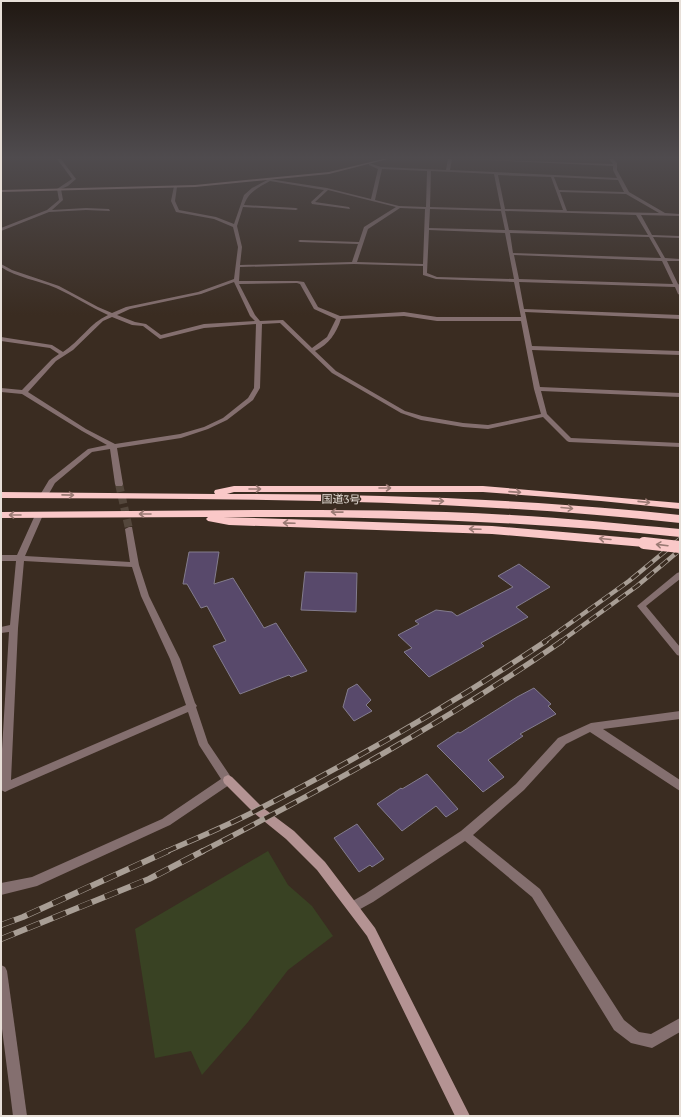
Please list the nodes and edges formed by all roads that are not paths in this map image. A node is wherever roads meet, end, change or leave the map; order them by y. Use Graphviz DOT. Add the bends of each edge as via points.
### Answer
graph roads {
  1 [pos="48,211"];
  2 [pos="178,211"];
  3 [pos="240,211"];
  4 [pos="393,211"];
  5 [pos="427,211"];
  6 [pos="502,211"];
  7 [pos="538,211"];
  8 [pos="657,211"];
  9 [pos="566,212"];
  10 [pos="638,214"];
  11 [pos="664,215"];
  12 [pos="680,215"];
  13 [pos="235,226"];
  14 [pos="1,230"];
  15 [pos="427,230"];
  16 [pos="507,232"];
  17 [pos="651,236"];
  18 [pos="680,237"];
  19 [pos="300,241"];
  20 [pos="361,243"];
  21 [pos="512,254"];
  22 [pos="664,260"];
  23 [pos="680,260"];
  24 [pos="354,263"];
  25 [pos="1,265"];
  26 [pos="425,265"];
  27 [pos="238,266"];
  28 [pos="236,282"];
  29 [pos="518,282"];
  30 [pos="678,286"];
  31 [pos="680,293"];
  32 [pos="522,310"];
  33 [pos="114,315"];
  34 [pos="680,317"];
  35 [pos="339,318"];
  36 [pos="524,319"];
  37 [pos="258,323"];
  38 [pos="1,339"];
  39 [pos="530,348"];
  40 [pos="311,351"];
  41 [pos="680,353"];
  42 [pos="63,354"];
  43 [pos="537,389"];
  44 [pos="1,390"];
  45 [pos="24,392"];
  46 [pos="680,395"];
  47 [pos="544,415"];
  48 [pos="680,445"];
  49 [pos="113,446"];
  50 [pos="119,484"];
  51 [pos="1,495"];
  52 [pos="44,495"];
  53 [pos="189,497"];
  54 [pos="680,506"];
  55 [pos="184,514"];
  56 [pos="1,515"];
  57 [pos="39,515"];
  58 [pos="678,519"];
  59 [pos="129,529"];
  60 [pos="680,532"];
  61 [pos="680,547"];
  62 [pos="1,558"];
  63 [pos="20,558"];
  64 [pos="135,565"];
  65 [pos="680,575"];
  66 [pos="14,628"];
  67 [pos="1,630"];
  68 [pos="679,651"];
  69 [pos="192,706"];
  70 [pos="680,715"];
  71 [pos="591,727"];
  72 [pos="228,780"];
  73 [pos="680,786"];
  74 [pos="465,835"];
  75 [pos="1,889"];
  76 [pos="353,907"];
  77 [pos="1,971"];
  78 [pos="680,1026"];
  79 [pos="20,1116"];
  80 [pos="463,1116"];
  1 -- 14 [label="street"];
  2 -- 13 [label="street" via="215,218"];
  3 -- 13 [label="street"];
  4 -- 20 [label="street" via="366,228"];
  5 -- 15 [label="street"];
  6 -- 16 [label="street"];
  7 -- 9 [label="street"];
  8 -- 11 [label="street"];
  9 -- 10 [label="street"];
  10 -- 11 [label="street"];
  10 -- 17 [label="street"];
  11 -- 12 [label="street"];
  13 -- 27 [label="street" via="240,247"];
  15 -- 16 [label="street"];
  15 -- 26 [label="street"];
  16 -- 17 [label="street"];
  16 -- 21 [label="street"];
  17 -- 18 [label="street"];
  17 -- 22 [label="street"];
  19 -- 20 [label="street"];
  20 -- 24 [label="street"];
  21 -- 22 [label="street"];
  21 -- 29 [label="street"];
  22 -- 23 [label="street"];
  22 -- 30 [label="street"];
  24 -- 26 [label="street"];
  24 -- 27 [label="street"];
  25 -- 33 [label="street" via="10,271 57,287"];
  26 -- 29 [label="street" via="425,274 436,278"];
  27 -- 28 [label="street"];
  28 -- 33 [label="street" via="199,293 143,304"];
  28 -- 35 [label="street" via="302,283 316,308"];
  28 -- 37 [label="street"];
  29 -- 30 [label="street"];
  29 -- 32 [label="street"];
  30 -- 31 [label="street"];
  32 -- 34 [label="street"];
  32 -- 36 [label="street"];
  33 -- 37 [label="street" via="134,324 144,325 160,337 204,326"];
  33 -- 42 [label="street" via="101,320"];
  35 -- 36 [label="street" via="404,314 437,319"];
  35 -- 40 [label="street" via="331,337"];
  36 -- 39 [label="street"];
  37 -- 40 [label="street" via="281,321"];
  37 -- 49 [label="street" via="257,388 251,399 225,419 206,428 181,436"];
  38 -- 42 [label="street" via="52,347"];
  39 -- 41 [label="street"];
  39 -- 43 [label="street"];
  40 -- 47 [label="street" via="334,372 370,394 403,412 422,418 488,427"];
  42 -- 45 [label="street"];
  43 -- 46 [label="street"];
  43 -- 47 [label="street"];
  44 -- 45 [label="street"];
  45 -- 49 [label="street"];
  47 -- 48 [label="street" via="569,440"];
  49 -- 50 [label="street"];
  49 -- 52 [label="street" via="90,450 52,482"];
  51 -- 52 [label="highway, 国道3号"];
  52 -- 53 [label="highway, 国道3号, one-way"];
  53 -- 54 [label="highway, one-way" via="234,489 483,489"];
  53 -- 58 [label="highway, 国道3号, one-way" via="474,502"];
  55 -- 57 [label="highway, 国道3号, one-way"];
  60 -- 55 [label="highway, 国道3号, one-way" via="472,516 322,512"];
  61 -- 55 [label="highway, one-way, bridge" via="492,530 230,521"];
  57 -- 56 [label="highway, 国道3号, one-way"];
  57 -- 63 [label="street"];
  59 -- 64 [label="street"];
  62 -- 63 [label="street"];
  63 -- 64 [label="street"];
  63 -- 66 [label="street"];
  64 -- 69 [label="street" via="145,596 175,659"];
  65 -- 68 [label="street" via="641,606"];
  66 -- 67 [label="street"];
  66 -- 69 [label="street" via="6,787"];
  69 -- 72 [label="street" via="204,746"];
  70 -- 71 [label="street"];
  71 -- 73 [label="street"];
  71 -- 74 [label="street" via="562,740 520,787"];
  72 -- 75 [label="street" via="166,822 33,882"];
  72 -- 76 [label="street" via="322,866"];
  74 -- 76 [label="street"];
  74 -- 78 [label="street" via="536,893 620,1025 636,1038 652,1041"];
  76 -- 80 [label="street" via="371,932"];
  77 -- 79 [label="street"];
}
